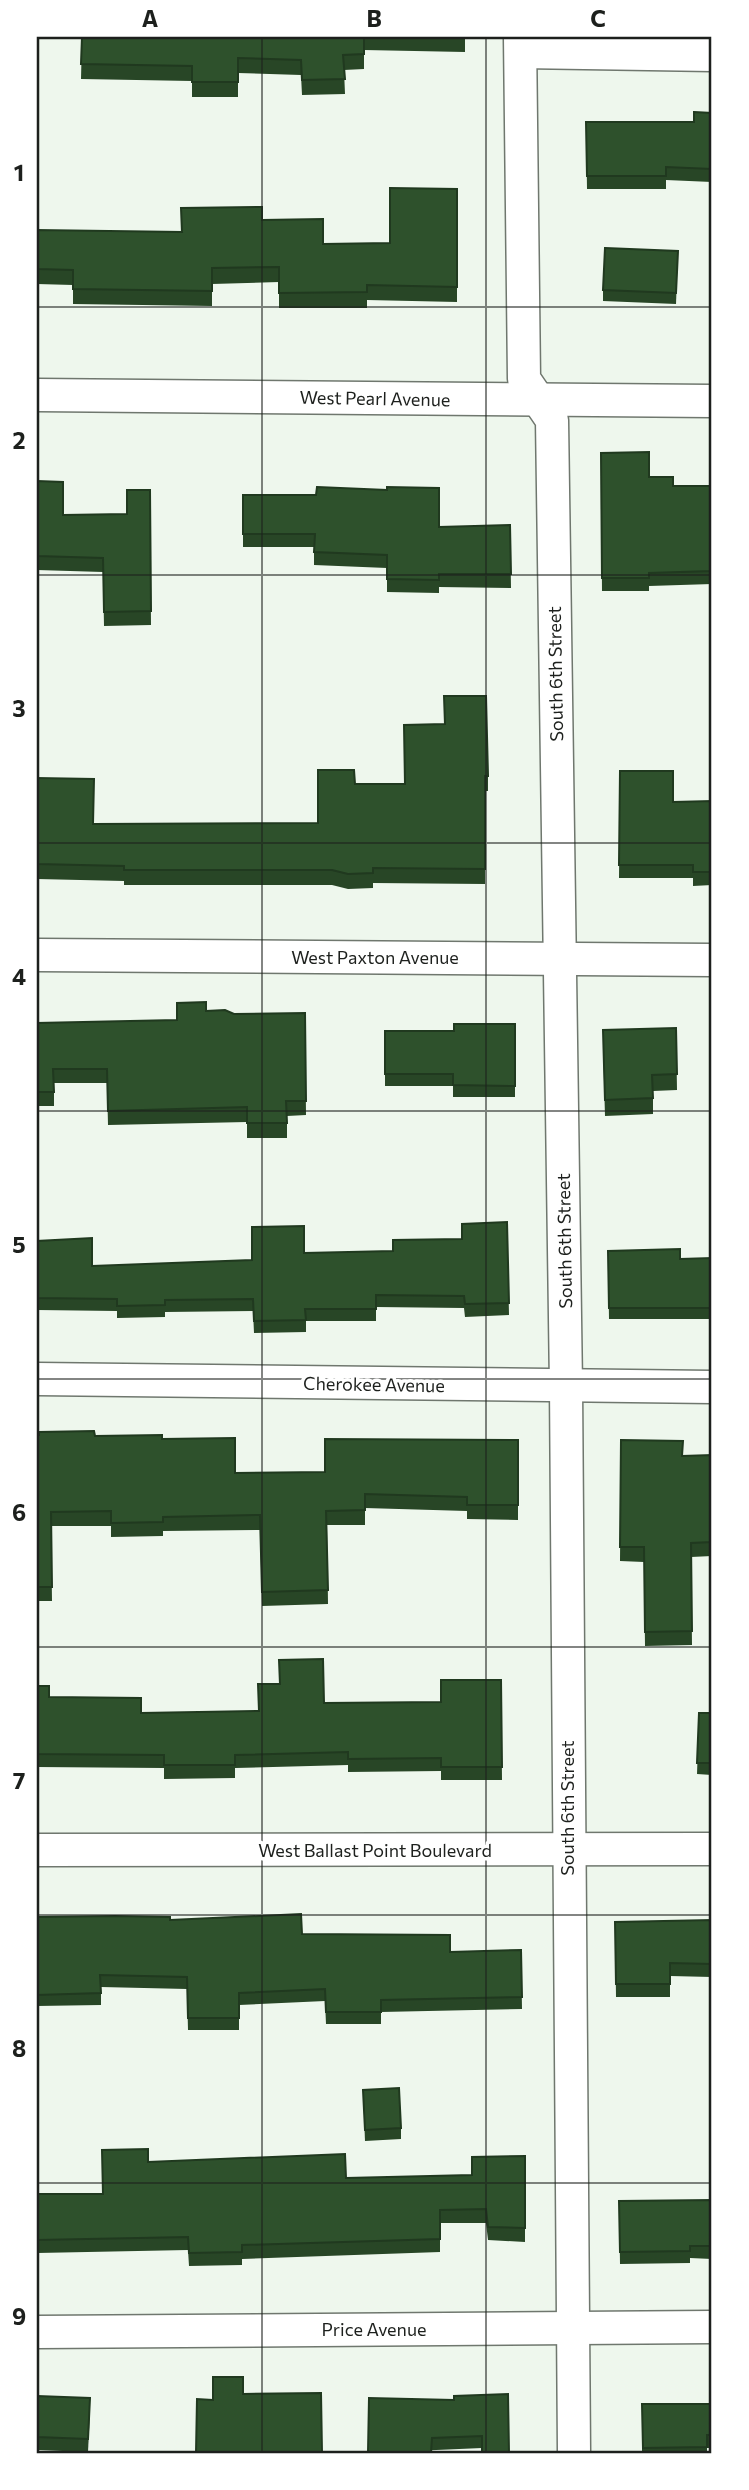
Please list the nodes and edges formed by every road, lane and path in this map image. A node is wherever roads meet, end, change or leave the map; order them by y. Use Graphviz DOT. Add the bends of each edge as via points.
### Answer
graph roads {
  1 [pos="521,45"];
  2 [pos="712,55"];
  3 [pos="37,395"];
  4 [pos="539,400"];
  5 [pos="712,401"];
  6 [pos="37,955"];
  7 [pos="560,958"];
  8 [pos="712,960"];
  9 [pos="37,1380"];
  10 [pos="566,1386"];
  11 [pos="712,1387"];
  12 [pos="712,1849"];
  13 [pos="37,1850"];
  14 [pos="567,1850"];
  15 [pos="712,2327"];
  16 [pos="573,2328"];
  17 [pos="37,2332"];
  18 [pos="574,2453"];
  1 -- 2 [label="street"];
  1 -- 4 [label="street, South 6th Street" via="524,379"];
  3 -- 4 [label="street, West Pearl Avenue"];
  4 -- 5 [label="street, West Pearl Avenue"];
  4 -- 7 [label="street, South 6th Street" via="552,421"];
  6 -- 7 [label="street, West Paxton Avenue"];
  7 -- 8 [label="street, West Paxton Avenue"];
  7 -- 10 [label="street, South 6th Street"];
  9 -- 10 [label="street, Cherokee Avenue"];
  10 -- 11 [label="street, Cherokee Avenue"];
  10 -- 14 [label="street, South 6th Street"];
  12 -- 14 [label="street, West Ballast Point Boulevard"];
  13 -- 14 [label="street, West Ballast Point Boulevard"];
  14 -- 16 [label="street, South 6th Street"];
  15 -- 16 [label="street, Price Avenue"];
  16 -- 17 [label="street, Price Avenue"];
  16 -- 18 [label="street, South 6th Street"];
}
